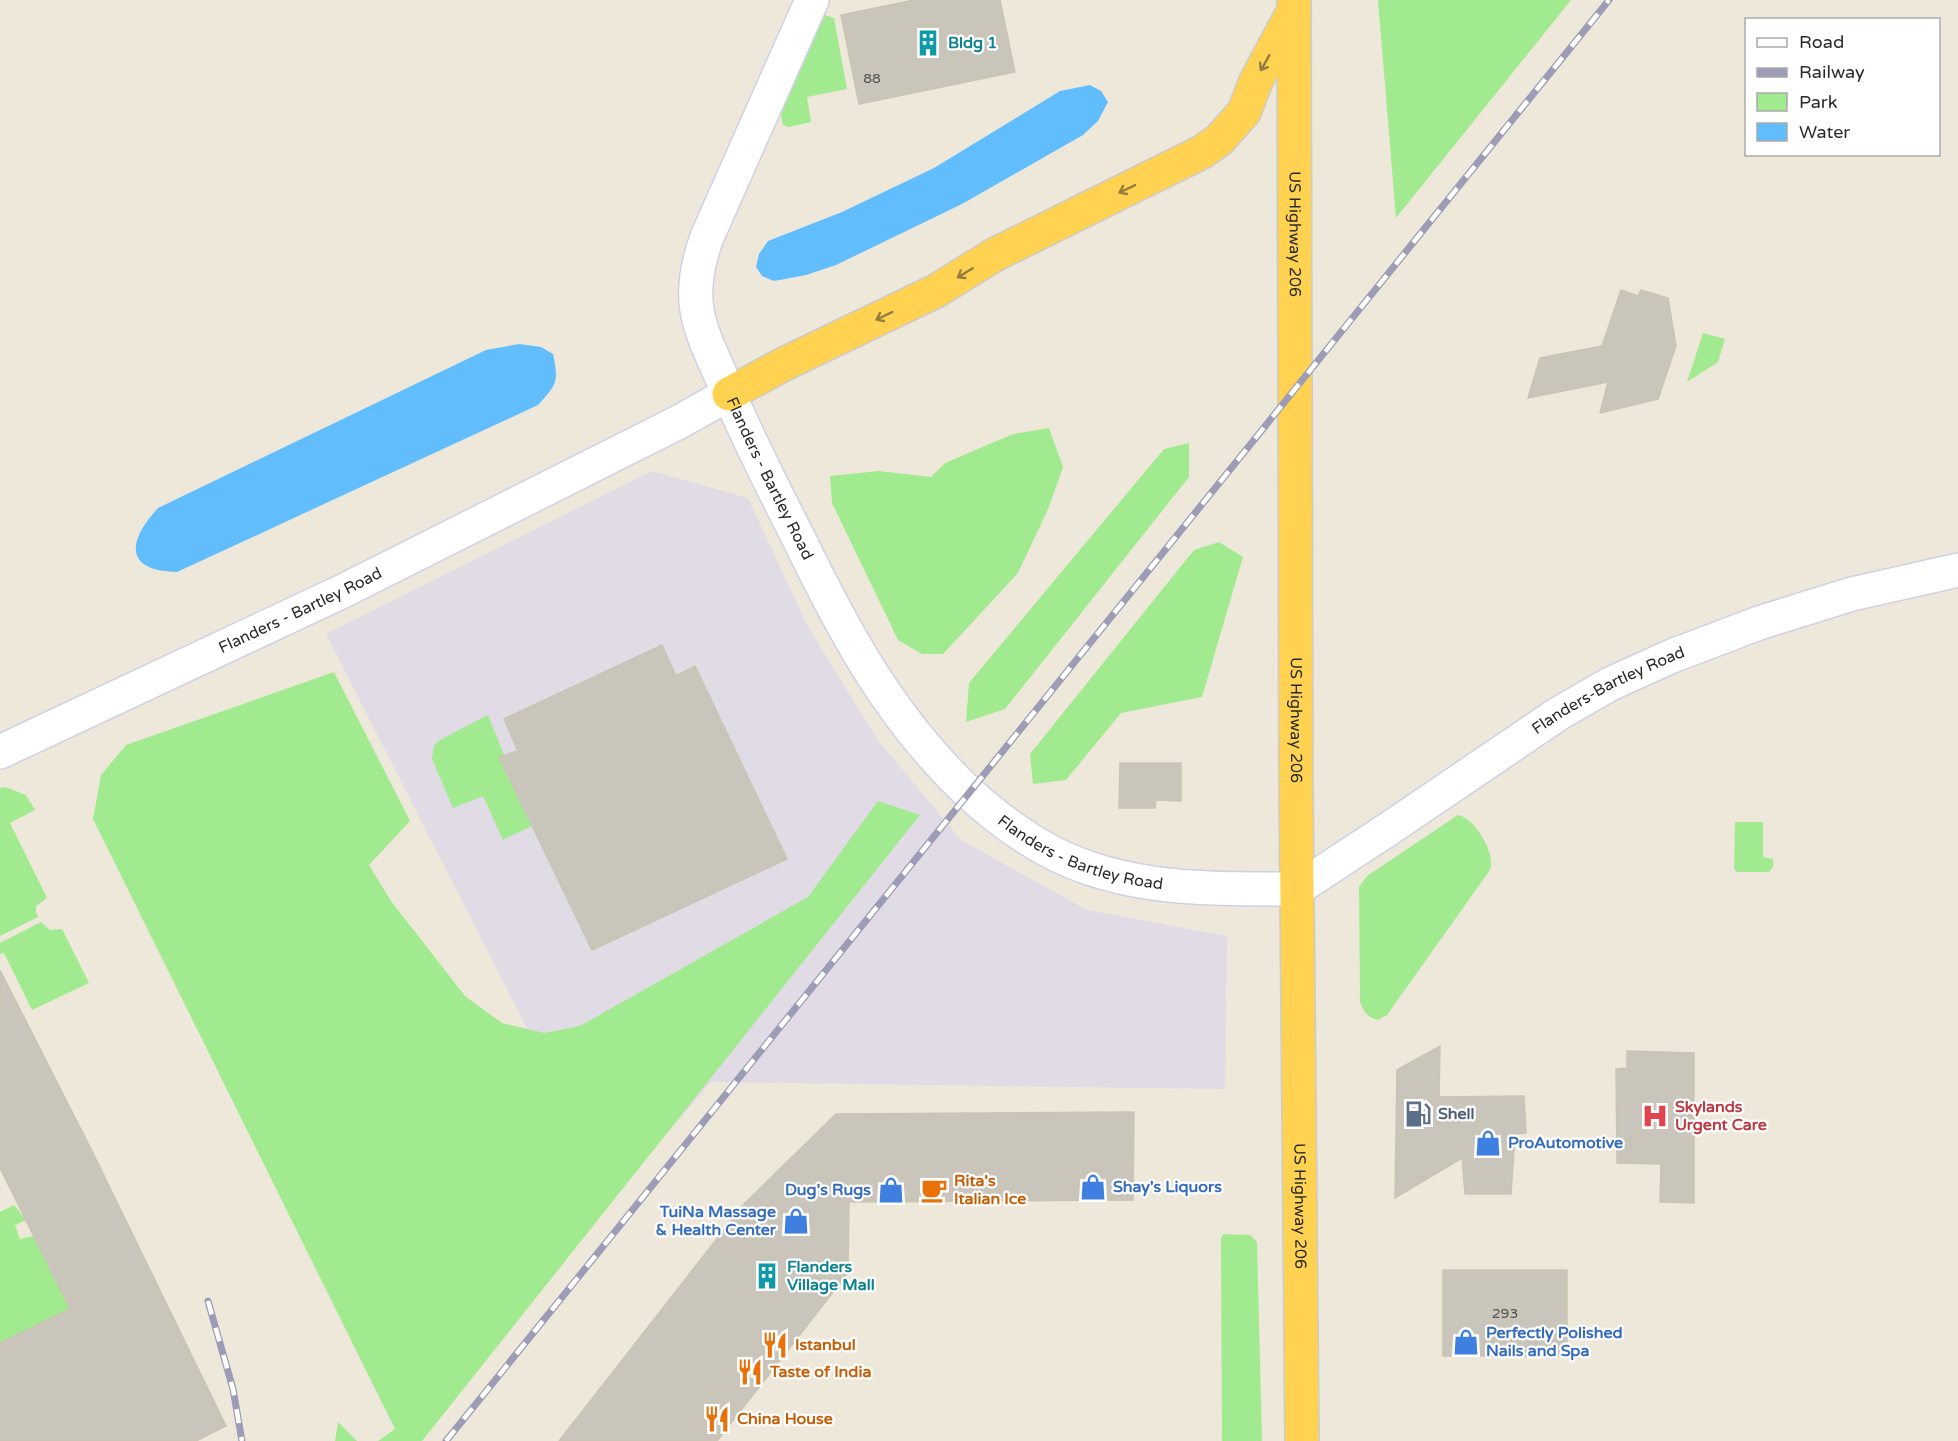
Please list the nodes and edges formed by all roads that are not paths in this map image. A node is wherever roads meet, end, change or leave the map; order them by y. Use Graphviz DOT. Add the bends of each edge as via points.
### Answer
graph roads {
  1 [pos="812,0"];
  2 [pos="1293,6"];
  3 [pos="729,394"];
  4 [pos="1958,570"];
  5 [pos="0,752"];
  6 [pos="1296,889"];
  7 [pos="1302,1441"];
  1 -- 3 [label="main road" via="698,264 694,290 697,316"];
  2 -- 3 [label="highway, one-way" via="1244,112 1220,140 994,255 936,291"];
  2 -- 6 [label="highway, US Highway 206"];
  3 -- 5 [label="main road, Flanders - Bartley Road" via="343,591"];
  3 -- 6 [label="main road, Flanders - Bartley Road" via="858,654 918,739 982,805 1031,842 1085,867 1118,876 1196,888"];
  4 -- 6 [label="main road, Flanders-Bartley Road" via="1852,594 1759,623 1610,684 1558,714"];
  6 -- 7 [label="highway, US Highway 206"];
}
